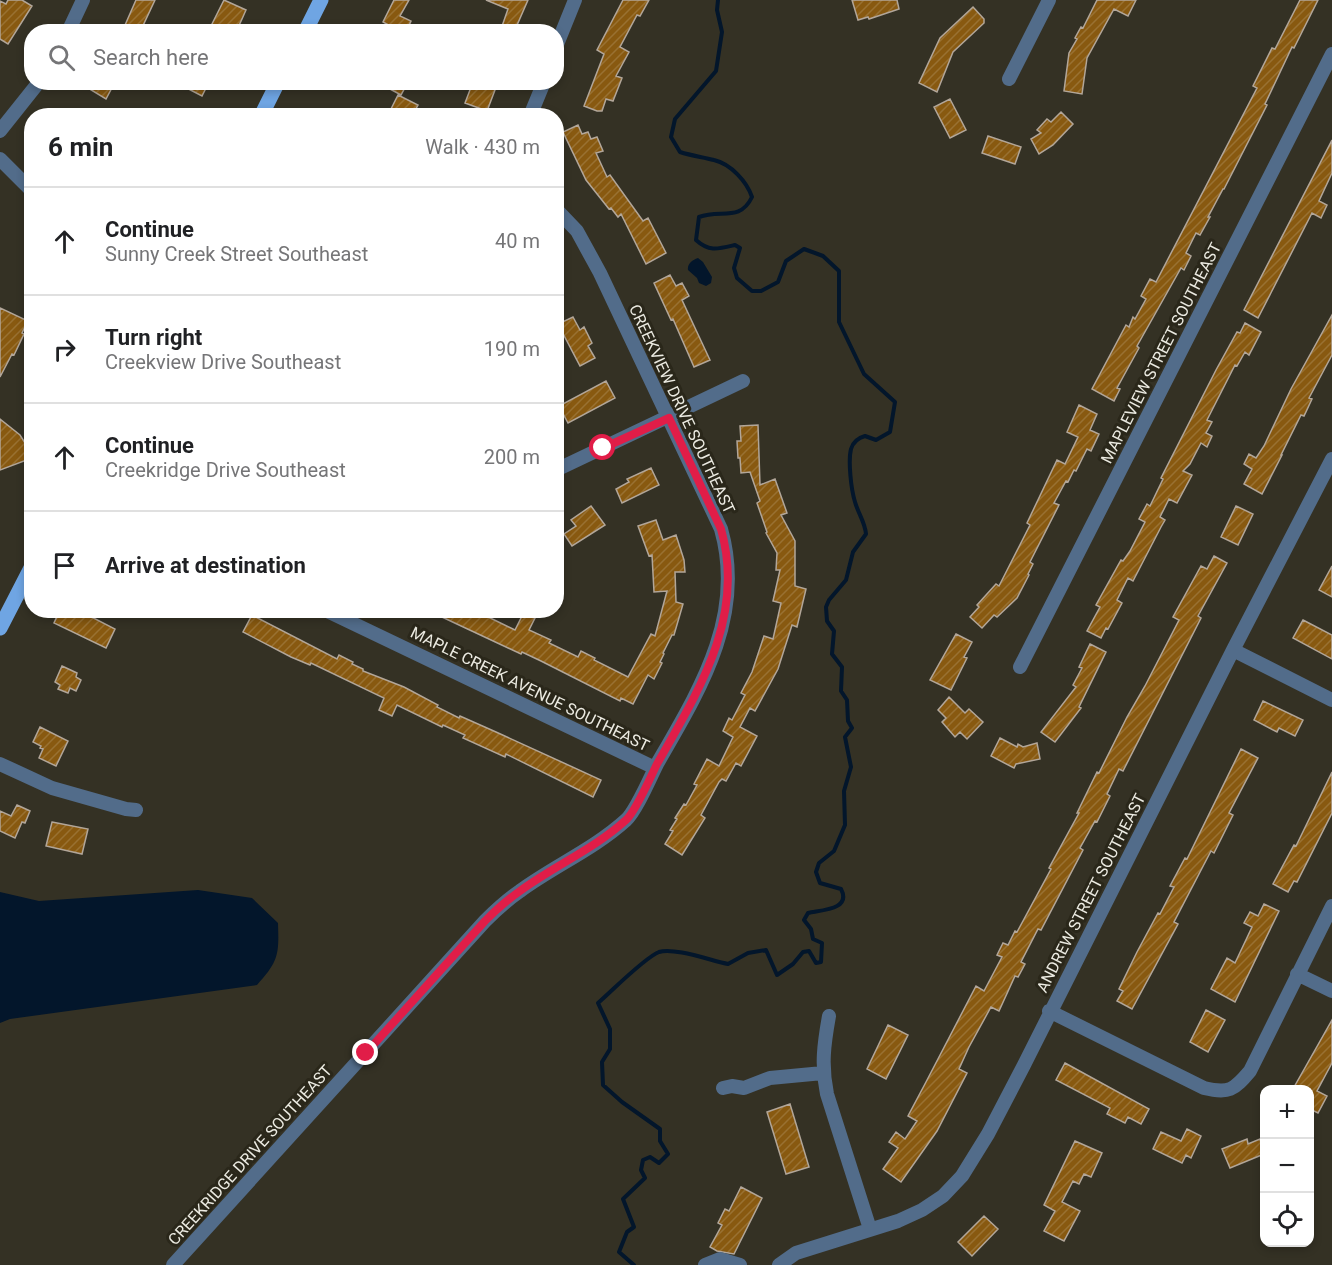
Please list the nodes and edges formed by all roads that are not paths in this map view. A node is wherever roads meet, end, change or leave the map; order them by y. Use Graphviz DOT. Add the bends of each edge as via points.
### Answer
graph roads {
  1 [pos="84,0"];
  2 [pos="321,0"];
  3 [pos="575,0"];
  4 [pos="1049,0"];
  5 [pos="72,24"];
  6 [pos="309,24"];
  7 [pos="564,27"];
  8 [pos="1332,54"];
  9 [pos="1009,79"];
  10 [pos="33,90"];
  11 [pos="274,90"];
  12 [pos="540,90"];
  13 [pos="265,108"];
  14 [pos="533,108"];
  15 [pos="0,131"];
  16 [pos="0,159"];
  17 [pos="24,182"];
  18 [pos="564,217"];
  19 [pos="743,381"];
  20 [pos="669,418"];
  21 [pos="1332,459"];
  22 [pos="564,466"];
  23 [pos="24,582"];
  24 [pos="342,618"];
  25 [pos="0,628"];
  26 [pos="1233,650"];
  27 [pos="1020,667"];
  28 [pos="1332,700"];
  29 [pos="0,765"];
  30 [pos="656,768"];
  31 [pos="136,810"];
  32 [pos="1332,906"];
  33 [pos="1297,974"];
  34 [pos="1332,991"];
  35 [pos="1049,1011"];
  36 [pos="829,1016"];
  37 [pos="823,1073"];
  38 [pos="723,1088"];
  39 [pos="870,1229"];
  40 [pos="173,1265"];
  41 [pos="705,1265"];
  42 [pos="740,1265"];
  43 [pos="780,1265"];
  1 -- 5 [label="street"];
  2 -- 6 [label="main road"];
  3 -- 7 [label="street"];
  4 -- 9 [label="street"];
  8 -- 27 [label="street, MAPLEVIEW STREET SOUTHEAST"];
  10 -- 15 [label="street"];
  11 -- 13 [label="main road"];
  12 -- 14 [label="street"];
  16 -- 17 [label="street"];
  18 -- 20 [label="street, CREEKVIEW DRIVE SOUTHEAST" via="577,231 600,273"];
  19 -- 20 [label="street"];
  20 -- 22 [label="street"];
  20 -- 30 [label="street, CREEKVIEW DRIVE SOUTHEAST" via="721,529 728,584 717,647"];
  21 -- 26 [label="street, ANDREW STREET SOUTHEAST"];
  23 -- 25 [label="main road"];
  24 -- 30 [label="street, MAPLE CREEK AVENUE SOUTHEAST"];
  26 -- 28 [label="street"];
  26 -- 35 [label="street, ANDREW STREET SOUTHEAST"];
  29 -- 31 [label="street" via="52,788"];
  30 -- 40 [label="street, CREEKRIDGE DRIVE SOUTHEAST" via="628,818 521,890 485,921"];
  32 -- 33 [label="street"];
  33 -- 34 [label="street"];
  33 -- 35 [label="street" via="1250,1071 1236,1087 1221,1092 1204,1088"];
  35 -- 39 [label="street, ANDREW STREET SOUTHEAST" via="993,1124 962,1176 922,1210"];
  36 -- 37 [label="street"];
  37 -- 38 [label="street" via="770,1078 744,1088"];
  37 -- 39 [label="street"];
  39 -- 43 [label="street, ANDREW STREET SOUTHEAST" via="796,1253"];
  41 -- 42 [label="street" via="720,1259"];
}
